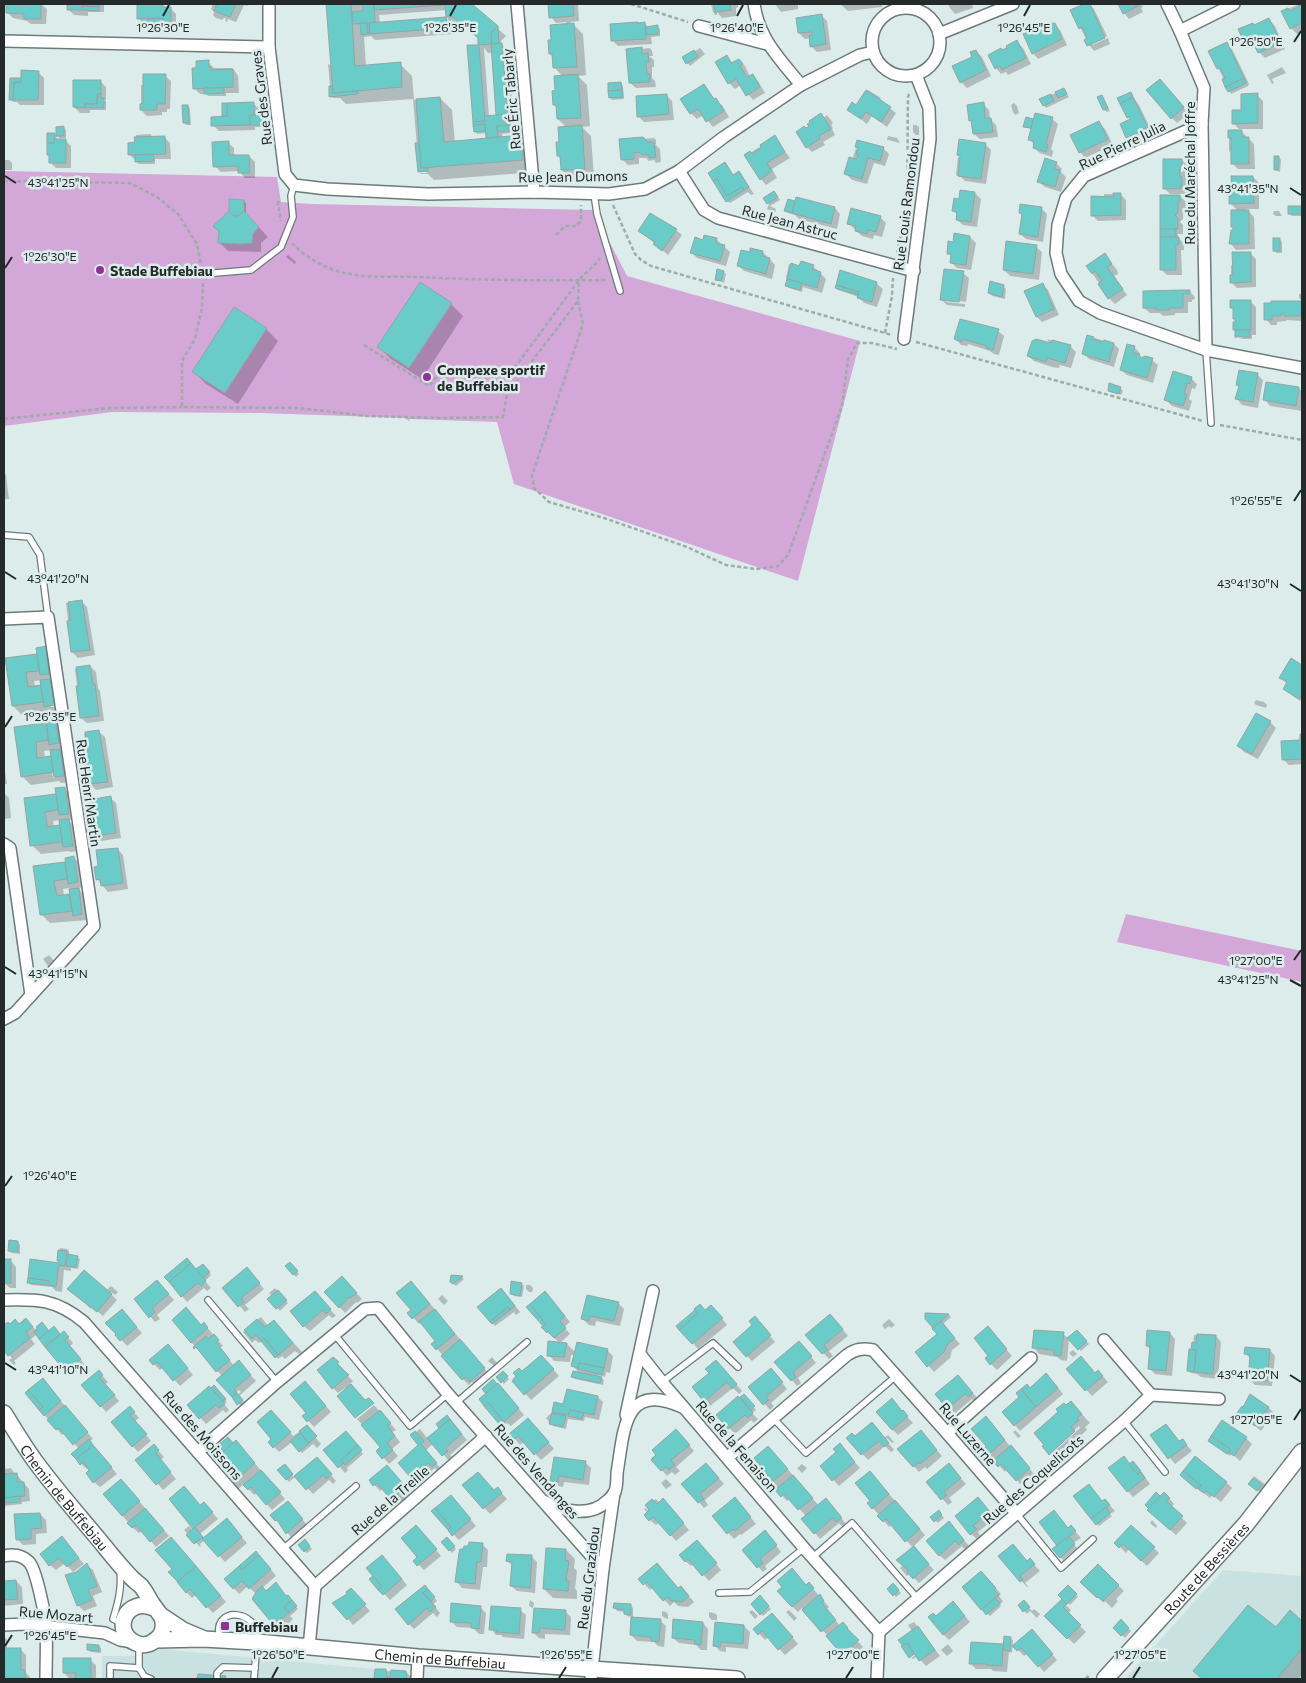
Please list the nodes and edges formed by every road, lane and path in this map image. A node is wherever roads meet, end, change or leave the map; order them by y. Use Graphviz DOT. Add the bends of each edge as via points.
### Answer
graph roads {
  1 [pos="268,4"];
  2 [pos="518,4"];
  3 [pos="631,4"];
  4 [pos="754,4"];
  5 [pos="1013,4"];
  6 [pos="1167,4"];
  7 [pos="1234,4"];
  8 [pos="915,6"];
  9 [pos="699,26"];
  10 [pos="1180,31"];
  11 [pos="939,34"];
  12 [pos="4,41"];
  13 [pos="767,44"];
  14 [pos="269,48"];
  15 [pos="873,52"];
  16 [pos="916,75"];
  17 [pos="801,85"];
  18 [pos="1202,124"];
  19 [pos="679,171"];
  20 [pos="4,181"];
  21 [pos="294,185"];
  22 [pos="534,192"];
  23 [pos="581,193"];
  24 [pos="594,194"];
  25 [pos="609,194"];
  26 [pos="279,201"];
  27 [pos="556,235"];
  28 [pos="286,236"];
  29 [pos="602,252"];
  30 [pos="893,266"];
  31 [pos="914,271"];
  32 [pos="203,274"];
  33 [pos="579,280"];
  34 [pos="617,280"];
  35 [pos="620,291"];
  36 [pos="578,302"];
  37 [pos="885,333"];
  38 [pos="904,339"];
  39 [pos="364,345"];
  40 [pos="1206,350"];
  41 [pos="1302,368"];
  42 [pos="182,407"];
  43 [pos="4,419"];
  44 [pos="1211,424"];
  45 [pos="1302,440"];
  46 [pos="4,535"];
  47 [pos="48,617"];
  48 [pos="4,619"];
  49 [pos="4,844"];
  50 [pos="31,995"];
  51 [pos="4,1019"];
  52 [pos="653,1291"];
  53 [pos="4,1300"];
  54 [pos="208,1300"];
  55 [pos="335,1335"];
  56 [pos="1104,1340"];
  57 [pos="527,1342"];
  58 [pos="640,1354"];
  59 [pos="1031,1358"];
  60 [pos="738,1367"];
  61 [pos="896,1376"];
  62 [pos="277,1382"];
  63 [pos="662,1382"];
  64 [pos="448,1394"];
  65 [pos="1151,1395"];
  66 [pos="1219,1399"];
  67 [pos="457,1402"];
  68 [pos="685,1408"];
  69 [pos="4,1414"];
  70 [pos="774,1419"];
  71 [pos="1124,1421"];
  72 [pos="625,1422"];
  73 [pos="947,1433"];
  74 [pos="486,1436"];
  75 [pos="198,1452"];
  76 [pos="1302,1452"];
  77 [pos="728,1457"];
  78 [pos="1165,1472"];
  79 [pos="356,1486"];
  80 [pos="614,1493"];
  81 [pos="542,1500"];
  82 [pos="1016,1513"];
  83 [pos="1093,1539"];
  84 [pos="804,1548"];
  85 [pos="283,1549"];
  86 [pos="4,1556"];
  87 [pos="812,1558"];
  88 [pos="119,1563"];
  89 [pos="603,1569"];
  90 [pos="130,1576"];
  91 [pos="314,1586"];
  92 [pos="719,1593"];
  93 [pos="918,1599"];
  94 [pos="131,1609"];
  95 [pos="159,1613"];
  96 [pos="123,1624"];
  97 [pos="4,1625"];
  98 [pos="46,1627"];
  99 [pos="879,1632"];
  100 [pos="105,1633"];
  101 [pos="203,1639"];
  102 [pos="156,1640"];
  103 [pos="220,1640"];
  104 [pos="257,1642"];
  105 [pos="136,1643"];
  106 [pos="309,1647"];
  107 [pos="418,1657"];
  108 [pos="139,1668"];
  109 [pos="255,1668"];
  110 [pos="591,1674"];
  111 [pos="46,1679"];
  112 [pos="110,1679"];
  113 [pos="152,1679"];
  114 [pos="217,1679"];
  115 [pos="254,1679"];
  116 [pos="417,1679"];
  117 [pos="737,1679"];
  118 [pos="877,1679"];
  119 [pos="1106,1679"];
  1 -- 14 [label="street, Rue des Graves"];
  2 -- 22 [label="street, Rue Éric Tabarly"];
  3 -- 9 [label="path"];
  4 -- 13 [label="street"];
  5 -- 11 [label="street"];
  6 -- 10 [label="street, Rue du Maréchal Joffre"];
  7 -- 10 [label="street"];
  8 -- 11 [label="street" via="934,23"];
  8 -- 15 [label="street" via="891,11 881,18 874,28"];
  9 -- 13 [label="street"];
  10 -- 18 [label="street, Rue du Maréchal Joffre" via="1204,88"];
  11 -- 16 [label="street" via="940,47 936,59"];
  12 -- 14 [label="street"];
  13 -- 17 [label="street"];
  14 -- 21 [label="street, Rue des Graves" via="285,174"];
  15 -- 16 [label="street" via="885,69 900,75"];
  15 -- 17 [label="street, Rue Jean Dumons"];
  16 -- 30 [label="path" via="908,97 906,196 902,235"];
  16 -- 31 [label="street, Rue Louis Ramondou" via="929,108 930,139"];
  17 -- 19 [label="street, Rue Jean Dumons" via="724,136"];
  18 -- 40 [label="street, Rue du Maréchal Joffre"];
  18 -- 40 [label="street, Rue Pierre Julia" via="1084,176 1066,198 1058,225 1056,253 1061,274 1079,301 1100,313"];
  19 -- 25 [label="street, Rue Jean Dumons" via="645,189"];
  19 -- 30 [label="street, Rue Jean Astruc" via="704,210 718,218"];
  20 -- 32 [label="path" via="130,183 157,196 178,214 196,244"];
  21 -- 22 [label="street, Rue Jean Dumons" via="428,194"];
  21 -- 28 [label="lane" via="291,196 293,217"];
  22 -- 23 [label="street, Rue Jean Dumons"];
  23 -- 24 [label="street, Rue Jean Dumons"];
  23 -- 27 [label="path" via="581,221 576,226 565,226"];
  24 -- 25 [label="street, Rue Jean Dumons"];
  24 -- 34 [label="lane"];
  25 -- 37 [label="path" via="634,254 651,266"];
  26 -- 28 [label="path"];
  28 -- 32 [label="lane" via="281,247 251,270"];
  28 -- 33 [label="path" via="297,249 316,261 337,271 363,275"];
  29 -- 33 [label="path" via="593,268"];
  30 -- 31 [label="street, Rue Jean Astruc"];
  30 -- 37 [label="path" via="892,296"];
  31 -- 38 [label="street, Rue Louis Ramondou"];
  32 -- 42 [label="path" via="202,308 195,339 182,361"];
  33 -- 34 [label="path"];
  33 -- 36 [label="path"];
  33 -- 39 [label="path" via="516,366 509,370 457,375 440,373 429,386"];
  34 -- 35 [label="lane"];
  36 -- 38 [label="path" via="583,324 532,475 534,488 548,502 604,518 726,565 756,569 778,566 788,555 842,406 848,359 857,343 872,343 898,350"];
  36 -- 42 [label="path" via="507,394 502,417 367,416 299,408"];
  37 -- 38 [label="path"];
  38 -- 44 [label="path"];
  40 -- 41 [label="street, Rue Pierre Julia"];
  40 -- 44 [label="lane"];
  42 -- 43 [label="path" via="109,408"];
  44 -- 45 [label="path"];
  46 -- 47 [label="lane" via="29,538 40,555"];
  47 -- 48 [label="street"];
  47 -- 50 [label="street, Rue Henri Martin" via="94,926"];
  49 -- 50 [label="street" via="10,848"];
  50 -- 51 [label="street, Rue Henri Martin" via="15,1013"];
  52 -- 58 [label="street, Rue du Grazidou"];
  53 -- 75 [label="street, Rue des Moissons" via="32,1299 55,1304 84,1322"];
  54 -- 62 [label="lane"];
  55 -- 62 [label="street, Rue des Vendanges"];
  55 -- 64 [label="street, Rue des Vendanges" via="366,1309 378,1308"];
  55 -- 64 [label="lane" via="410,1426"];
  56 -- 65 [label="street"];
  57 -- 67 [label="lane"];
  58 -- 63 [label="street, Rue de la Fenaison"];
  58 -- 72 [label="street, Rue du Grazidou"];
  59 -- 73 [label="street"];
  60 -- 63 [label="lane" via="713,1343"];
  61 -- 70 [label="street, Rue Luzerne" via="873,1350 855,1350"];
  61 -- 70 [label="lane" via="806,1453"];
  61 -- 73 [label="street, Rue Luzerne"];
  62 -- 75 [label="street, Rue des Vendanges"];
  63 -- 68 [label="street, Rue de la Fenaison"];
  64 -- 67 [label="street, Rue des Vendanges"];
  65 -- 66 [label="street"];
  65 -- 71 [label="street, Rue des Coquelicots"];
  67 -- 74 [label="street, Rue des Vendanges"];
  68 -- 72 [label="street, Rue du Grazidou" via="651,1400 641,1402"];
  68 -- 77 [label="street, Rue de la Fenaison"];
  69 -- 88 [label="street, Chemin de Buffebiau" via="36,1462"];
  70 -- 77 [label="street, Rue Luzerne"];
  71 -- 78 [label="lane"];
  71 -- 82 [label="street, Rue des Coquelicots"];
  72 -- 80 [label="street, Rue du Grazidou"];
  73 -- 82 [label="street, Rue Luzerne"];
  74 -- 81 [label="street, Rue des Vendanges"];
  74 -- 91 [label="street, Rue de la Treille"];
  75 -- 85 [label="street, Rue des Moissons"];
  76 -- 119 [label="main road, Route de Bessières" via="1246,1524"];
  77 -- 84 [label="street, Rue de la Fenaison"];
  79 -- 85 [label="lane"];
  80 -- 81 [label="street, Rue du Grazidou" via="599,1508 588,1511 559,1508"];
  80 -- 89 [label="street, Rue du Grazidou"];
  81 -- 89 [label="street, Rue des Vendanges"];
  82 -- 83 [label="lane" via="1061,1568"];
  82 -- 93 [label="street, Rue des Coquelicots"];
  84 -- 87 [label="street, Rue de la Fenaison"];
  84 -- 92 [label="lane" via="750,1592"];
  85 -- 91 [label="street, Rue des Moissons"];
  86 -- 98 [label="street" via="21,1556 30,1562"];
  87 -- 93 [label="lane" via="852,1523"];
  87 -- 99 [label="street, Rue de la Fenaison"];
  88 -- 90 [label="street, Chemin de Buffebiau"];
  88 -- 96 [label="lane" via="121,1582 113,1619"];
  89 -- 110 [label="street, Rue du Grazidou"];
  90 -- 94 [label="street"];
  90 -- 95 [label="street, Chemin de Buffebiau"];
  91 -- 106 [label="street"];
  93 -- 99 [label="street, Rue des Coquelicots"];
  94 -- 95 [label="street" via="148,1605"];
  94 -- 96 [label="street"];
  95 -- 101 [label="street, Chemin de Buffebiau"];
  95 -- 102 [label="street" via="163,1625"];
  96 -- 100 [label="street, Rue Mozart"];
  96 -- 105 [label="street" via="126,1635"];
  97 -- 98 [label="street, Rue Mozart"];
  98 -- 100 [label="street, Rue Mozart"];
  98 -- 111 [label="street"];
  99 -- 118 [label="street"];
  100 -- 105 [label="street, Rue Mozart"];
  101 -- 102 [label="street, Chemin de Buffebiau"];
  101 -- 103 [label="street, Chemin de Buffebiau"];
  102 -- 105 [label="street" via="148,1644"];
  103 -- 104 [label="street, Chemin de Buffebiau"];
  103 -- 104 [label="lane" via="218,1631 222,1619 229,1615 243,1616 251,1621 258,1629"];
  104 -- 106 [label="street, Chemin de Buffebiau"];
  104 -- 109 [label="lane"];
  105 -- 108 [label="lane"];
  106 -- 107 [label="street, Chemin de Buffebiau"];
  107 -- 110 [label="street, Chemin de Buffebiau"];
  107 -- 116 [label="street"];
  108 -- 112 [label="lane" via="110,1666"];
  108 -- 113 [label="lane" via="144,1676"];
  109 -- 114 [label="lane" via="223,1668 217,1673"];
  109 -- 115 [label="lane"];
  110 -- 117 [label="street, Chemin de Buffebiau"];
}
